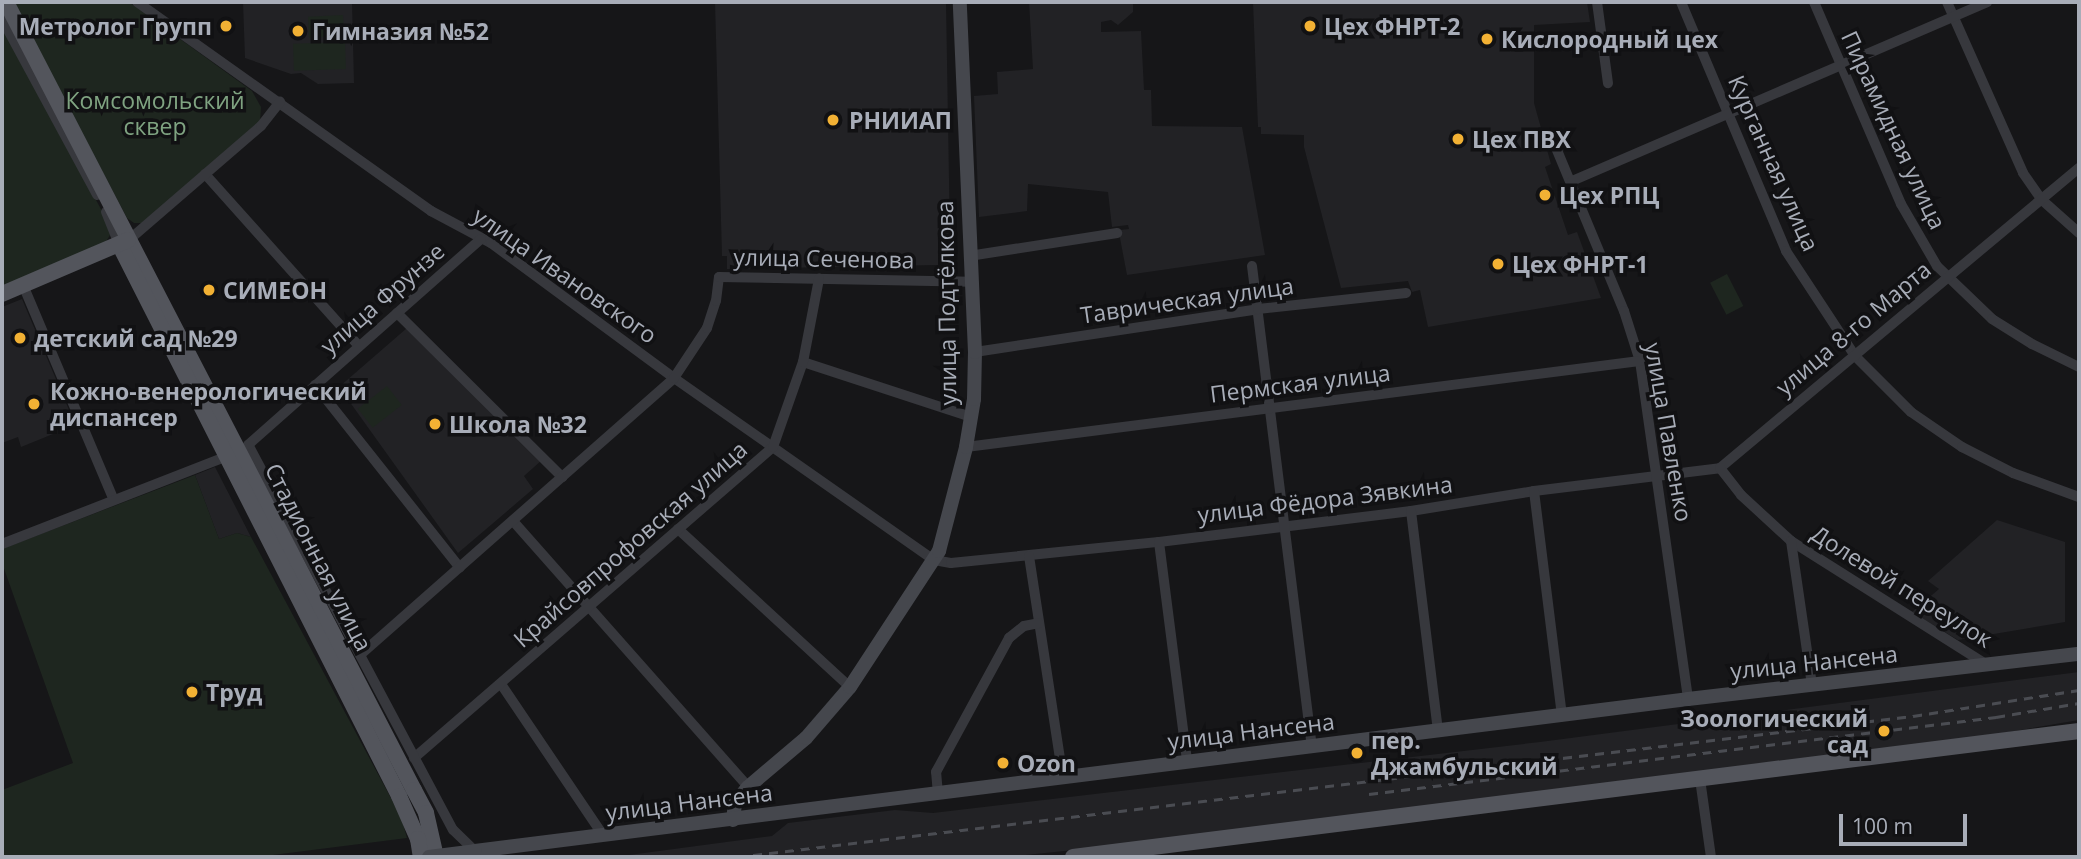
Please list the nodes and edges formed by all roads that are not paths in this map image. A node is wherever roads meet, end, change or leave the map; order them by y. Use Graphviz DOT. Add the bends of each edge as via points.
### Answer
graph roads {
  1 [pos="6,2"];
  2 [pos="137,2"];
  3 [pos="960,2"];
  4 [pos="1597,2"];
  5 [pos="1681,2"];
  6 [pos="1814,2"];
  7 [pos="1947,2"];
  8 [pos="1987,2"];
  9 [pos="1953,16"];
  10 [pos="2,19"];
  11 [pos="1840,65"];
  12 [pos="1608,83"];
  13 [pos="280,102"];
  14 [pos="1728,115"];
  15 [pos="1555,143"];
  16 [pos="2079,168"];
  17 [pos="205,174"];
  18 [pos="1572,181"];
  19 [pos="2042,200"];
  20 [pos="1117,233"];
  21 [pos="2079,233"];
  22 [pos="481,239"];
  23 [pos="125,243"];
  24 [pos="969,256"];
  25 [pos="1252,266"];
  26 [pos="1947,277"];
  27 [pos="819,279"];
  28 [pos="971,282"];
  29 [pos="23,285"];
  30 [pos="1406,293"];
  31 [pos="2,294"];
  32 [pos="1258,309"];
  33 [pos="397,313"];
  34 [pos="359,345"];
  35 [pos="975,352"];
  36 [pos="1855,356"];
  37 [pos="1640,361"];
  38 [pos="803,362"];
  39 [pos="2079,367"];
  40 [pos="674,378"];
  41 [pos="315,385"];
  42 [pos="1271,408"];
  43 [pos="971,417"];
  44 [pos="248,445"];
  45 [pos="773,447"];
  46 [pos="966,447"];
  47 [pos="225,457"];
  48 [pos="1720,468"];
  49 [pos="562,477"];
  50 [pos="1658,477"];
  51 [pos="1534,491"];
  52 [pos="2079,497"];
  53 [pos="114,500"];
  54 [pos="1411,511"];
  55 [pos="513,521"];
  56 [pos="1285,526"];
  57 [pos="678,529"];
  58 [pos="3,539"];
  59 [pos="1791,541"];
  60 [pos="1159,542"];
  61 [pos="1029,556"];
  62 [pos="934,560"];
  63 [pos="460,568"];
  64 [pos="589,607"];
  65 [pos="1039,623"];
  66 [pos="2079,654"];
  67 [pos="360,655"];
  68 [pos="1990,666"];
  69 [pos="501,684"];
  70 [pos="1812,685"];
  71 [pos="850,687"];
  72 [pos="1688,699"];
  73 [pos="1562,716"];
  74 [pos="1438,731"];
  75 [pos="2079,731"];
  76 [pos="1312,746"];
  77 [pos="414,758"];
  78 [pos="1187,761"];
  79 [pos="1063,777"];
  80 [pos="1700,779"];
  81 [pos="748,787"];
  82 [pos="938,794"];
  83 [pos="733,820"];
  84 [pos="603,835"];
  85 [pos="426,838"];
  86 [pos="475,851"];
  87 [pos="421,857"];
  88 [pos="429,857"];
  89 [pos="436,857"];
  90 [pos="1073,857"];
  91 [pos="1711,857"];
  1 -- 23 [label="main road, Стадионная улица"];
  2 -- 13 [label="street, улица Ивановского"];
  3 -- 24 [label="main road, улица Подтёлкова"];
  4 -- 12 [label="street"];
  5 -- 14 [label="street, Курганная улица"];
  6 -- 11 [label="street, Пирамидная улица"];
  7 -- 9 [label="street"];
  8 -- 9 [label="street"];
  9 -- 11 [label="street"];
  9 -- 19 [label="street" via="2023,173"];
  10 -- 23 [label="street, Стадионная улица"];
  11 -- 14 [label="street"];
  11 -- 26 [label="street, Пирамидная улица" via="1901,204"];
  13 -- 17 [label="street" via="261,126"];
  13 -- 22 [label="street, улица Ивановского" via="431,211"];
  14 -- 18 [label="street"];
  14 -- 36 [label="street, Курганная улица" via="1786,251"];
  15 -- 18 [label="street, улица Павленко"];
  16 -- 19 [label="street, улица 8-го Марта"];
  17 -- 23 [label="street"];
  17 -- 34 [label="street"];
  18 -- 37 [label="street, улица Павленко"];
  19 -- 21 [label="street"];
  19 -- 26 [label="street, улица 8-го Марта"];
  20 -- 24 [label="street"];
  22 -- 33 [label="street, улица Фрунзе"];
  22 -- 40 [label="street, улица Ивановского"];
  23 -- 29 [label="main road"];
  23 -- 47 [label="main road, Стадионная улица"];
  23 -- 85 [label="main road, Стадионная улица" via="414,790"];
  24 -- 28 [label="main road, улица Подтёлкова"];
  25 -- 32 [label="street"];
  26 -- 36 [label="street, улица 8-го Марта"];
  26 -- 39 [label="street, Пирамидная улица" via="2008,331"];
  27 -- 28 [label="street, улица Сеченова"];
  27 -- 38 [label="street, Крайсовпрофовская улица"];
  27 -- 40 [label="street, улица Сеченова" via="719,278 707,328"];
  28 -- 35 [label="main road, улица Подтёлкова"];
  29 -- 31 [label="main road"];
  29 -- 53 [label="street"];
  30 -- 32 [label="street, Таврическая улица"];
  32 -- 35 [label="street, Таврическая улица"];
  32 -- 42 [label="street"];
  33 -- 34 [label="street, улица Фрунзе"];
  33 -- 49 [label="street"];
  34 -- 41 [label="street, улица Фрунзе"];
  35 -- 43 [label="main road, улица Подтёлкова"];
  36 -- 48 [label="street, улица 8-го Марта"];
  36 -- 52 [label="street, Курганная улица" via="1911,412 1962,447"];
  37 -- 42 [label="street, Пермская улица"];
  37 -- 50 [label="street, улица Павленко"];
  38 -- 43 [label="street"];
  38 -- 45 [label="street, Крайсовпрофовская улица"];
  40 -- 45 [label="street, улица Ивановского"];
  40 -- 49 [label="street"];
  41 -- 44 [label="street, улица Фрунзе"];
  41 -- 63 [label="street"];
  42 -- 46 [label="street, Пермская улица"];
  42 -- 56 [label="street"];
  43 -- 46 [label="main road, улица Подтёлкова"];
  44 -- 67 [label="street, Стадионная улица"];
  45 -- 57 [label="street, Крайсовпрофовская улица"];
  45 -- 62 [label="street, улица Ивановского"];
  46 -- 62 [label="main road, улица Подтёлкова"];
  47 -- 53 [label="street"];
  47 -- 85 [label="main road, Стадионная улица" via="399,796"];
  48 -- 50 [label="street, улица Фёдора Зявкина"];
  48 -- 59 [label="street, Долевой переулок" via="1741,495"];
  49 -- 55 [label="street"];
  50 -- 51 [label="street, улица Фёдора Зявкина"];
  50 -- 72 [label="street, улица Павленко"];
  51 -- 54 [label="street, улица Фёдора Зявкина"];
  51 -- 73 [label="street"];
  53 -- 58 [label="street"];
  54 -- 56 [label="street, улица Фёдора Зявкина"];
  54 -- 74 [label="street"];
  55 -- 63 [label="street"];
  55 -- 64 [label="street"];
  56 -- 60 [label="street, улица Фёдора Зявкина"];
  56 -- 76 [label="street"];
  57 -- 64 [label="street, Крайсовпрофовская улица"];
  57 -- 71 [label="street"];
  59 -- 68 [label="street, Долевой переулок"];
  59 -- 70 [label="street, Долевой переулок"];
  60 -- 61 [label="street, улица Фёдора Зявкина"];
  60 -- 78 [label="street"];
  61 -- 62 [label="street, улица Фёдора Зявкина" via="951,563"];
  61 -- 65 [label="street"];
  62 -- 71 [label="main road, улица Подтёлкова"];
  63 -- 67 [label="street"];
  64 -- 69 [label="street, Крайсовпрофовская улица"];
  64 -- 81 [label="street"];
  65 -- 79 [label="street"];
  65 -- 82 [label="street" via="1024,626 1009,638 936,772"];
  66 -- 68 [label="main road, улица Нансена"];
  67 -- 77 [label="street, Стадионная улица"];
  68 -- 70 [label="main road, улица Нансена"];
  69 -- 77 [label="street, Крайсовпрофовская улица"];
  69 -- 84 [label="street"];
  70 -- 72 [label="main road, улица Нансена"];
  71 -- 81 [label="main road, улица Подтёлкова" via="806,737"];
  72 -- 73 [label="main road, улица Нансена"];
  73 -- 74 [label="main road, улица Нансена"];
  74 -- 76 [label="main road, улица Нансена"];
  75 -- 80 [label="main road"];
  76 -- 78 [label="main road, улица Нансена"];
  77 -- 86 [label="street, Стадионная улица" via="453,830"];
  78 -- 79 [label="main road, улица Нансена"];
  79 -- 82 [label="main road, улица Нансена"];
  80 -- 90 [label="main road"];
  80 -- 91 [label="street"];
  81 -- 83 [label="main road, улица Подтёлкова" via="735,804"];
  82 -- 83 [label="main road, улица Нансена"];
  83 -- 84 [label="main road, улица Нансена"];
  84 -- 86 [label="main road, улица Нансена"];
  85 -- 87 [label="main road"];
  85 -- 89 [label="main road"];
  86 -- 88 [label="main road, улица Нансена, bridge"];
}
